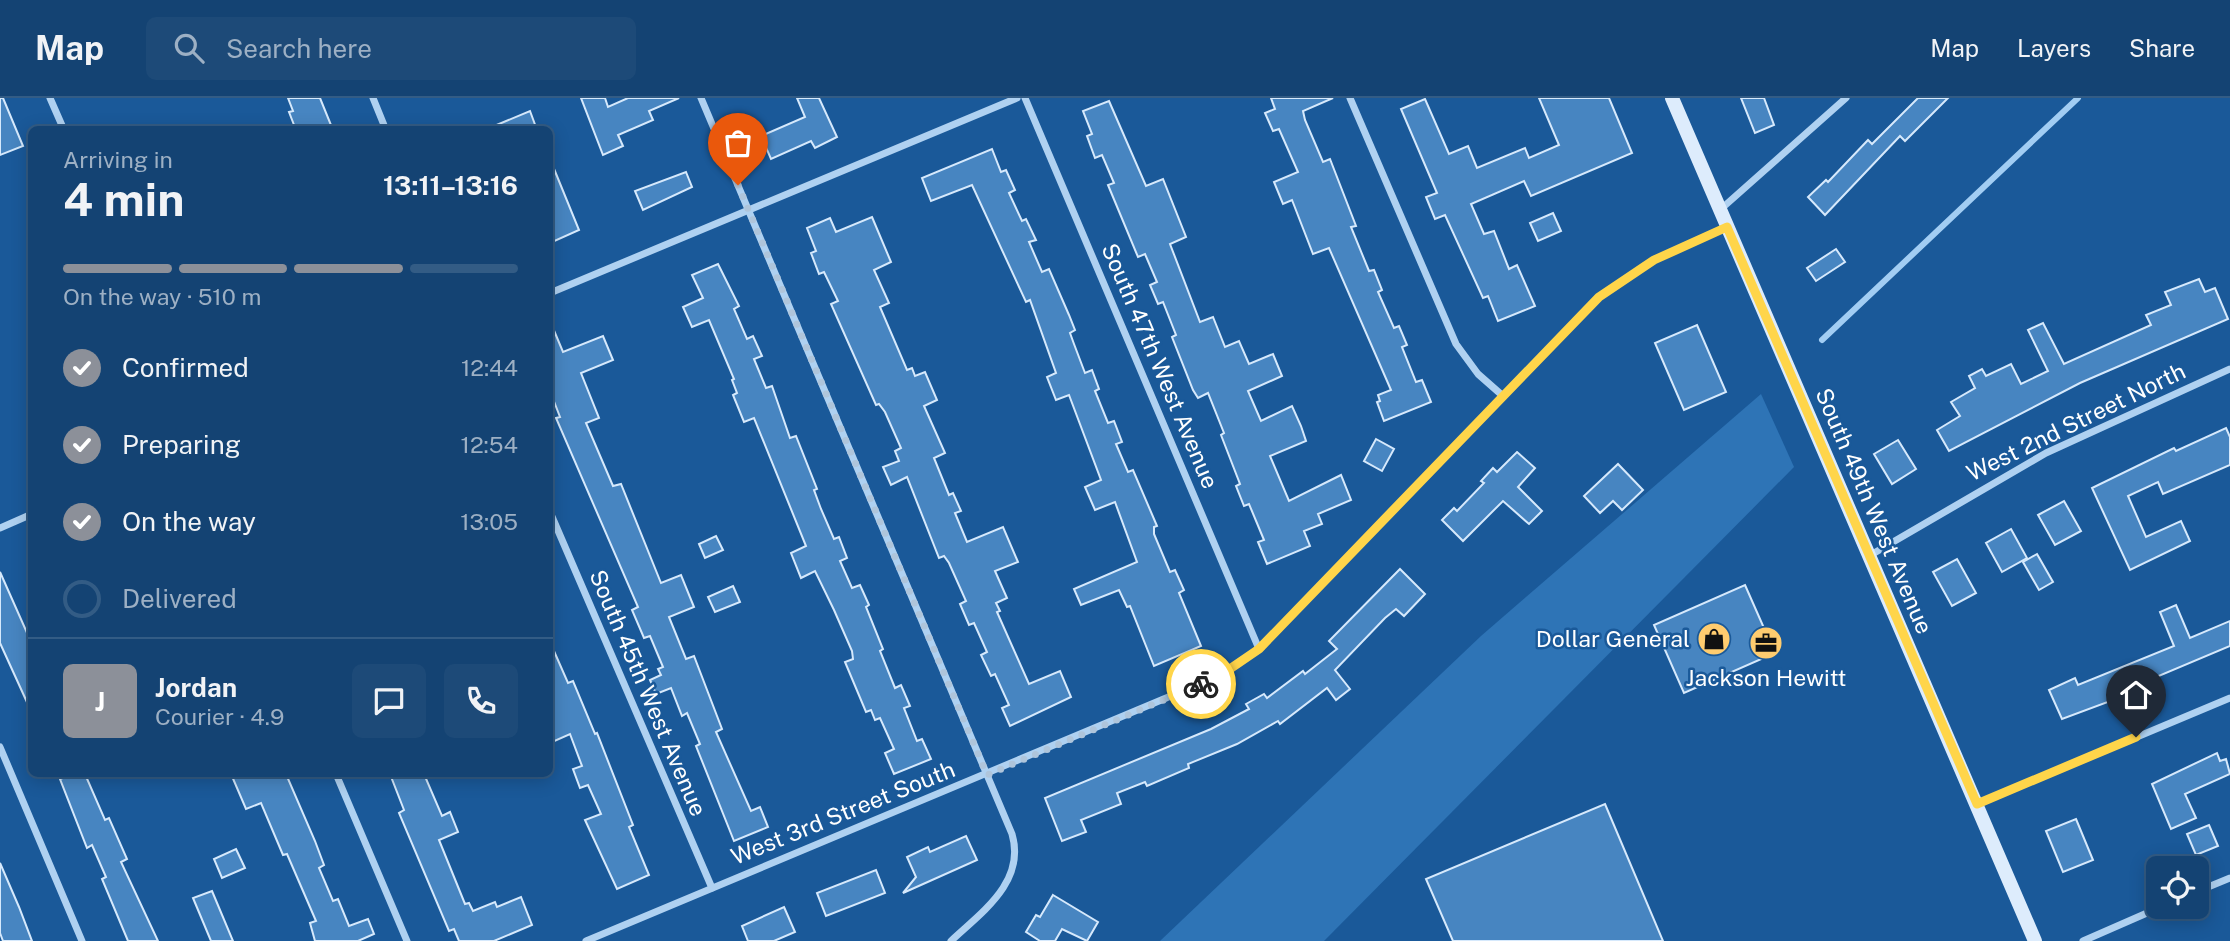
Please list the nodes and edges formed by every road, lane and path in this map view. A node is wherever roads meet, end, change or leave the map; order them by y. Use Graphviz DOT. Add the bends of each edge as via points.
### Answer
graph roads {
  1 [pos="50,98"];
  2 [pos="373,98"];
  3 [pos="701,98"];
  4 [pos="1017,98"];
  5 [pos="1026,98"];
  6 [pos="1350,98"];
  7 [pos="1672,98"];
  8 [pos="1846,98"];
  9 [pos="62,126"];
  10 [pos="384,126"];
  11 [pos="749,210"];
  12 [pos="1720,210"];
  13 [pos="1727,227"];
  14 [pos="553,292"];
  15 [pos="2230,369"];
  16 [pos="1503,396"];
  17 [pos="28,516"];
  18 [pos="553,519"];
  19 [pos="0,528"];
  20 [pos="1868,556"];
  21 [pos="1259,649"];
  22 [pos="2230,698"];
  23 [pos="0,747"];
  24 [pos="987,775"];
  25 [pos="337,777"];
  26 [pos="1977,804"];
  27 [pos="2230,878"];
  28 [pos="2209,887"];
  29 [pos="712,888"];
  30 [pos="2146,913"];
  31 [pos="82,941"];
  32 [pos="407,941"];
  33 [pos="586,941"];
  34 [pos="951,941"];
  35 [pos="2035,941"];
  36 [pos="2082,941"];
  1 -- 9 [label="street"];
  2 -- 10 [label="street"];
  3 -- 11 [label="street"];
  4 -- 11 [label="street"];
  5 -- 21 [label="street, South 47th West Avenue"];
  6 -- 16 [label="street" via="1456,344 1478,374"];
  7 -- 12 [label="street, South 49th West Avenue"];
  8 -- 12 [label="street"];
  11 -- 14 [label="street"];
  11 -- 24 [label="street"];
  12 -- 13 [label="street, South 49th West Avenue"];
  13 -- 16 [label="street, West 3rd Street South" via="1654,260 1599,297"];
  13 -- 20 [label="street, South 49th West Avenue"];
  15 -- 20 [label="street, West 2nd Street North" via="2046,453"];
  16 -- 21 [label="street, West 3rd Street South"];
  17 -- 19 [label="street"];
  18 -- 29 [label="street, South 45th West Avenue"];
  20 -- 26 [label="street, South 49th West Avenue"];
  21 -- 24 [label="street, West 3rd Street South" via="1221,675"];
  22 -- 26 [label="street"];
  23 -- 31 [label="street"];
  24 -- 29 [label="street, West 3rd Street South"];
  24 -- 34 [label="street" via="1012,834 1013,868 999,897"];
  25 -- 32 [label="street"];
  26 -- 35 [label="street, South 49th West Avenue"];
  27 -- 28 [label="street"];
  29 -- 33 [label="street, West 3rd Street South"];
  30 -- 36 [label="street"];
}
